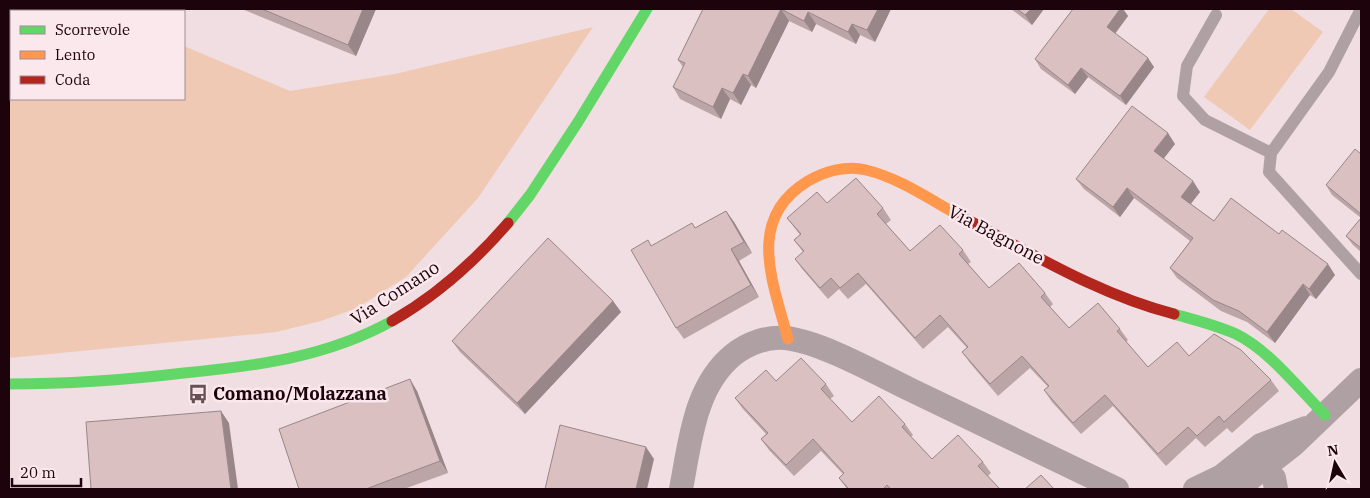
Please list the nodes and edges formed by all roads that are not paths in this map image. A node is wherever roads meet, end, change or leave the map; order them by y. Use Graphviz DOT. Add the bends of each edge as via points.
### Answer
graph roads {
  1 [pos="647,9"];
  2 [pos="1361,9"];
  3 [pos="1216,15"];
  4 [pos="1271,153"];
  5 [pos="1361,274"];
  6 [pos="788,339"];
  7 [pos="9,378"];
  8 [pos="1361,380"];
  9 [pos="9,384"];
  10 [pos="59,385"];
  11 [pos="19,396"];
  12 [pos="1320,420"];
  13 [pos="1293,445"];
  14 [pos="1272,486"];
  15 [pos="681,489"];
  16 [pos="1117,489"];
  17 [pos="1195,489"];
  18 [pos="1238,489"];
  1 -- 10 [label="street, Via Comano" via="602,86 516,214 450,279 386,324 339,346 285,360"];
  2 -- 4 [label="lane" via="1329,72"];
  3 -- 4 [label="lane" via="1187,66 1183,96 1205,120"];
  4 -- 5 [label="lane" via="1268,172"];
  6 -- 12 [label="street, Via Bagnone" via="770,254 769,232 774,214 785,199 808,180 836,169 862,168 894,181 1106,291 1238,335 1260,349"];
  6 -- 15 [label="street" via="765,340 750,345 734,354 714,374 696,419"];
  6 -- 16 [label="street" via="810,344 866,368"];
  7 -- 10 [label="lane, Via Comano"];
  8 -- 12 [label="street"];
  9 -- 10 [label="street, Via Comano"];
  10 -- 11 [label="street"];
  12 -- 13 [label="street"];
  12 -- 17 [label="street" via="1267,442 1222,476"];
  13 -- 14 [label="street"];
  13 -- 18 [label="street"];
}
